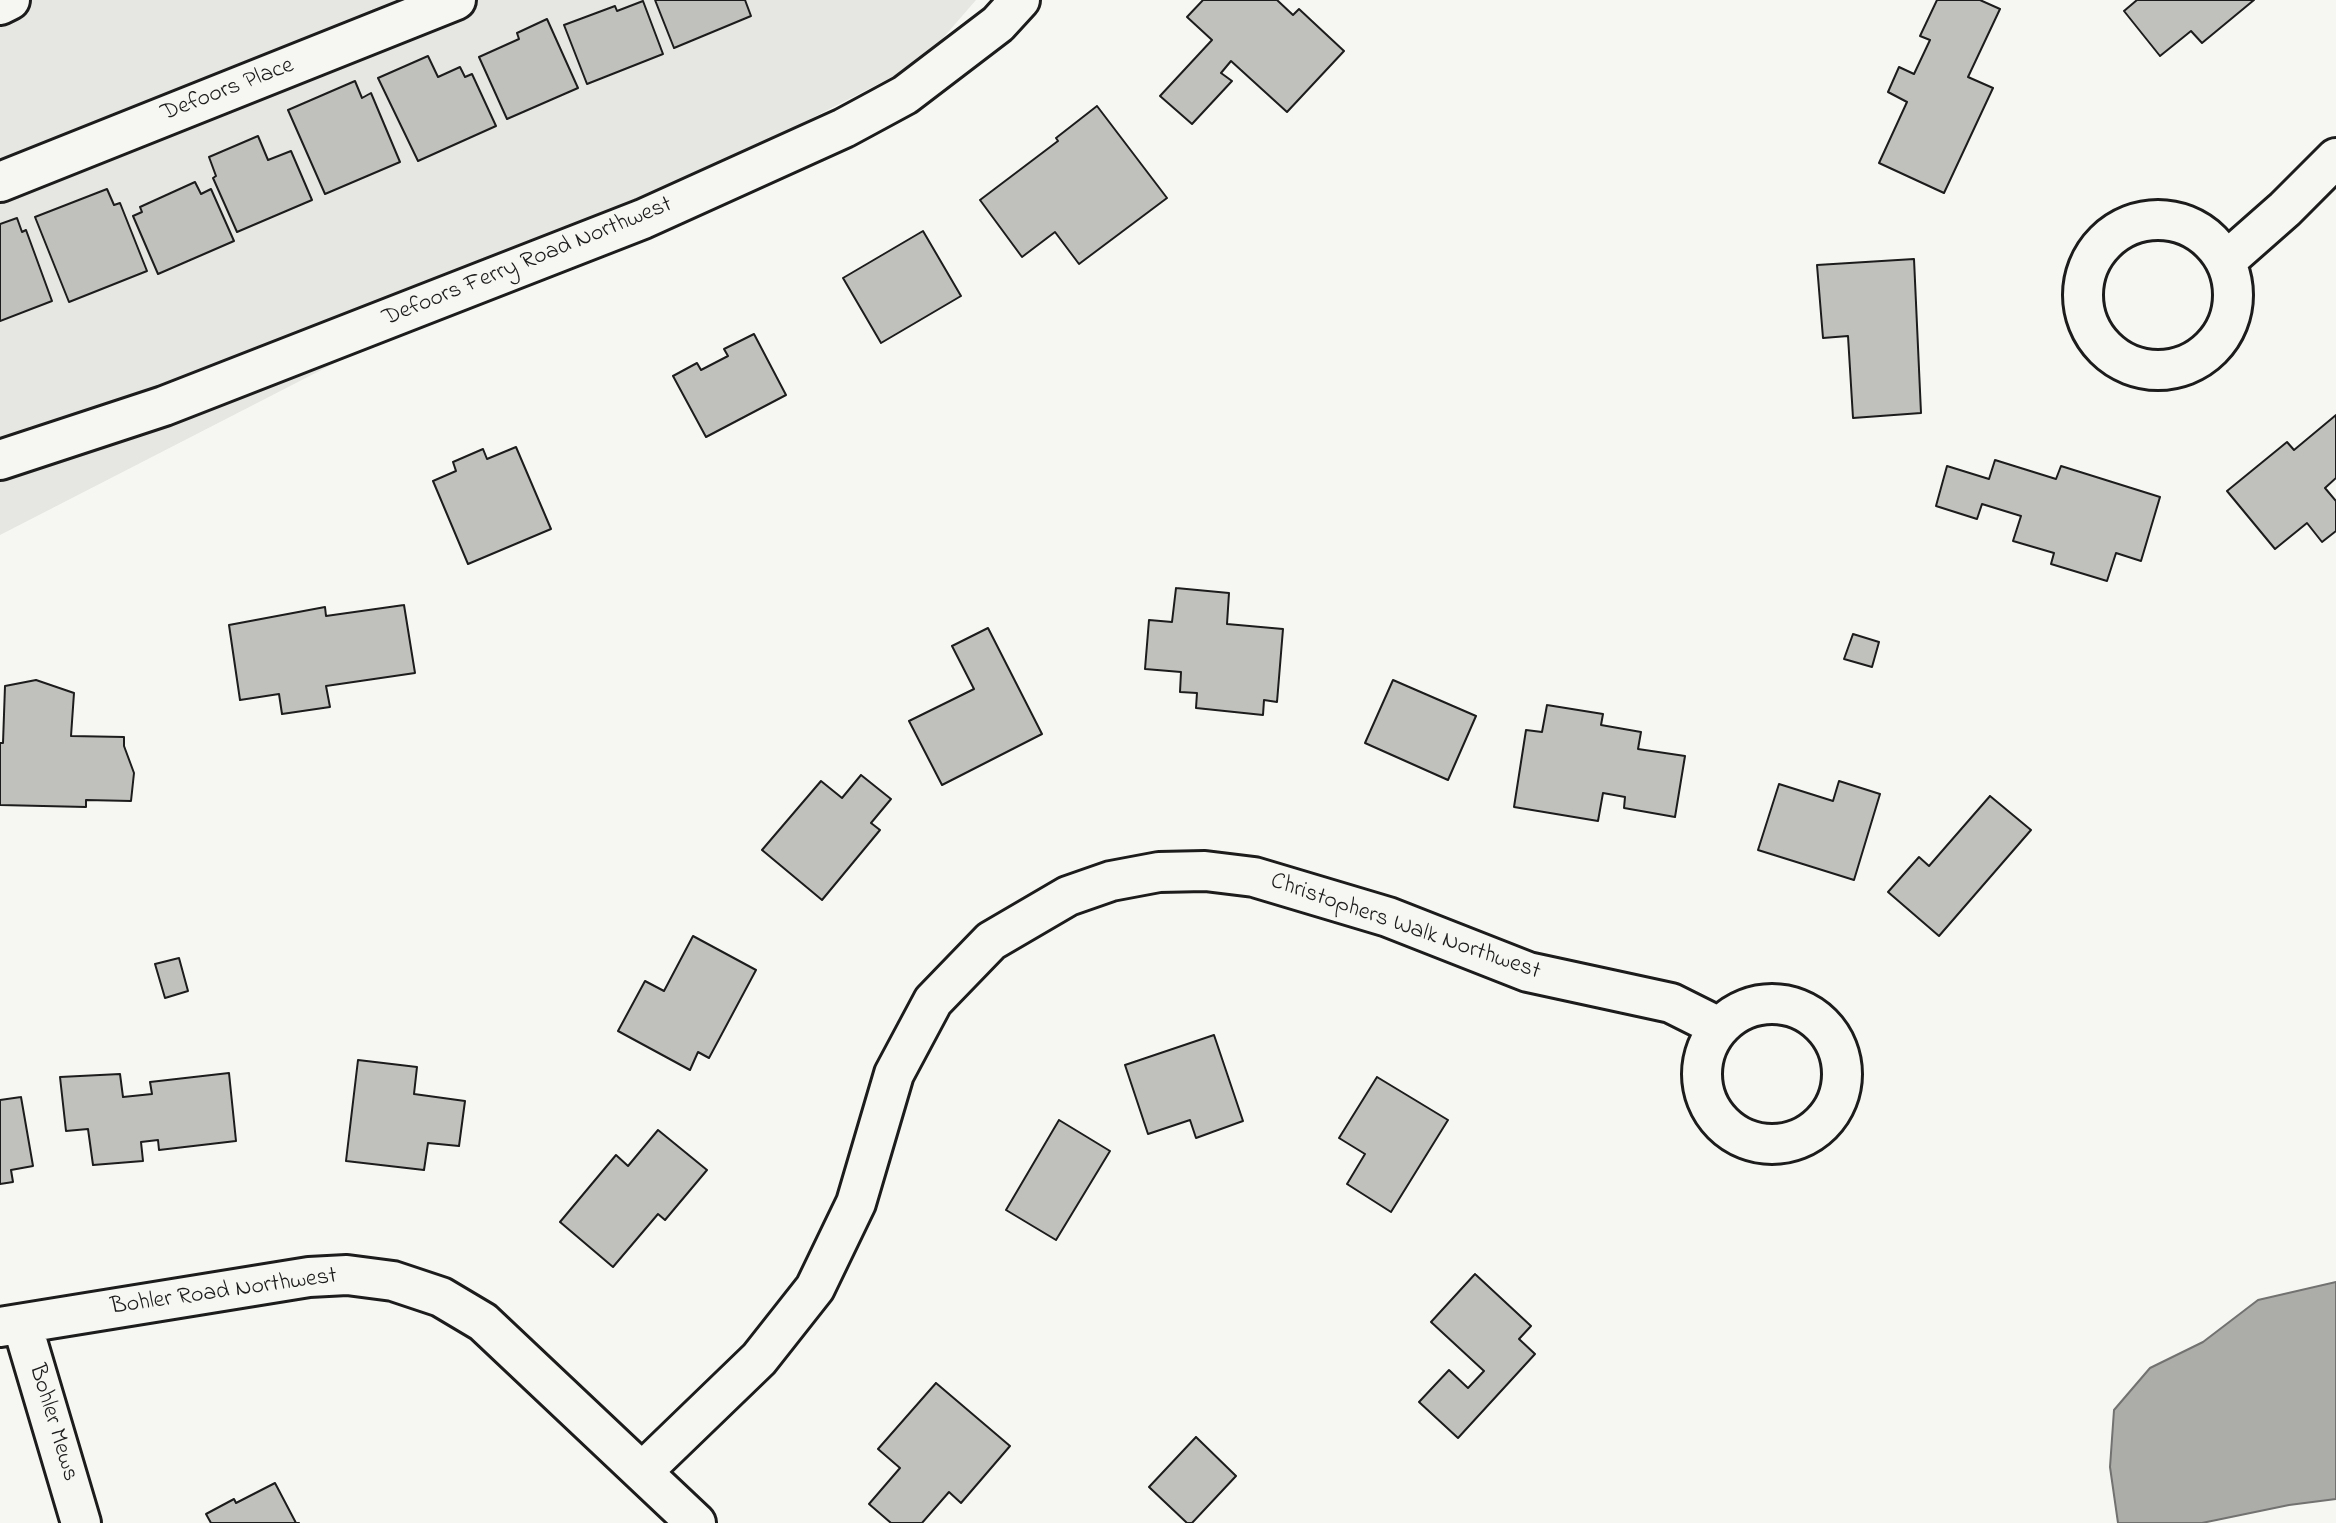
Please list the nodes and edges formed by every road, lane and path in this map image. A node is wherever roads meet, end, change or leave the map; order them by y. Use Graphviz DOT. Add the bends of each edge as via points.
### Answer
graph roads {
  1 [pos="10,0"];
  2 [pos="456,0"];
  3 [pos="1020,0"];
  4 [pos="0,5"];
  5 [pos="2336,158"];
  6 [pos="0,183"];
  7 [pos="2226,261"];
  8 [pos="0,460"];
  9 [pos="1719,1027"];
  10 [pos="11,1326"];
  11 [pos="642,1472"];
  12 [pos="81,1523"];
  13 [pos="696,1523"];
  1 -- 4 [label="street"];
  2 -- 6 [label="street, Defoors Place"];
  3 -- 8 [label="street, Defoors Ferry Road Northwest" via="998,24 905,95 844,128 643,219 164,406"];
  5 -- 7 [label="street"];
  9 -- 11 [label="street, Christophers Walk Northwest" via="1671,1003 1528,972 1388,917 1254,877 1160,872 1068,895 991,941 933,1001 894,1074 856,1203 815,1288 759,1359"];
  10 -- 11 [label="street, Bohler Road Northwest" via="309,1277 347,1275 393,1281 441,1297 483,1322"];
  10 -- 12 [label="street, Bohler Mews"];
  11 -- 13 [label="street, Bohler Road Northwest"];
}
